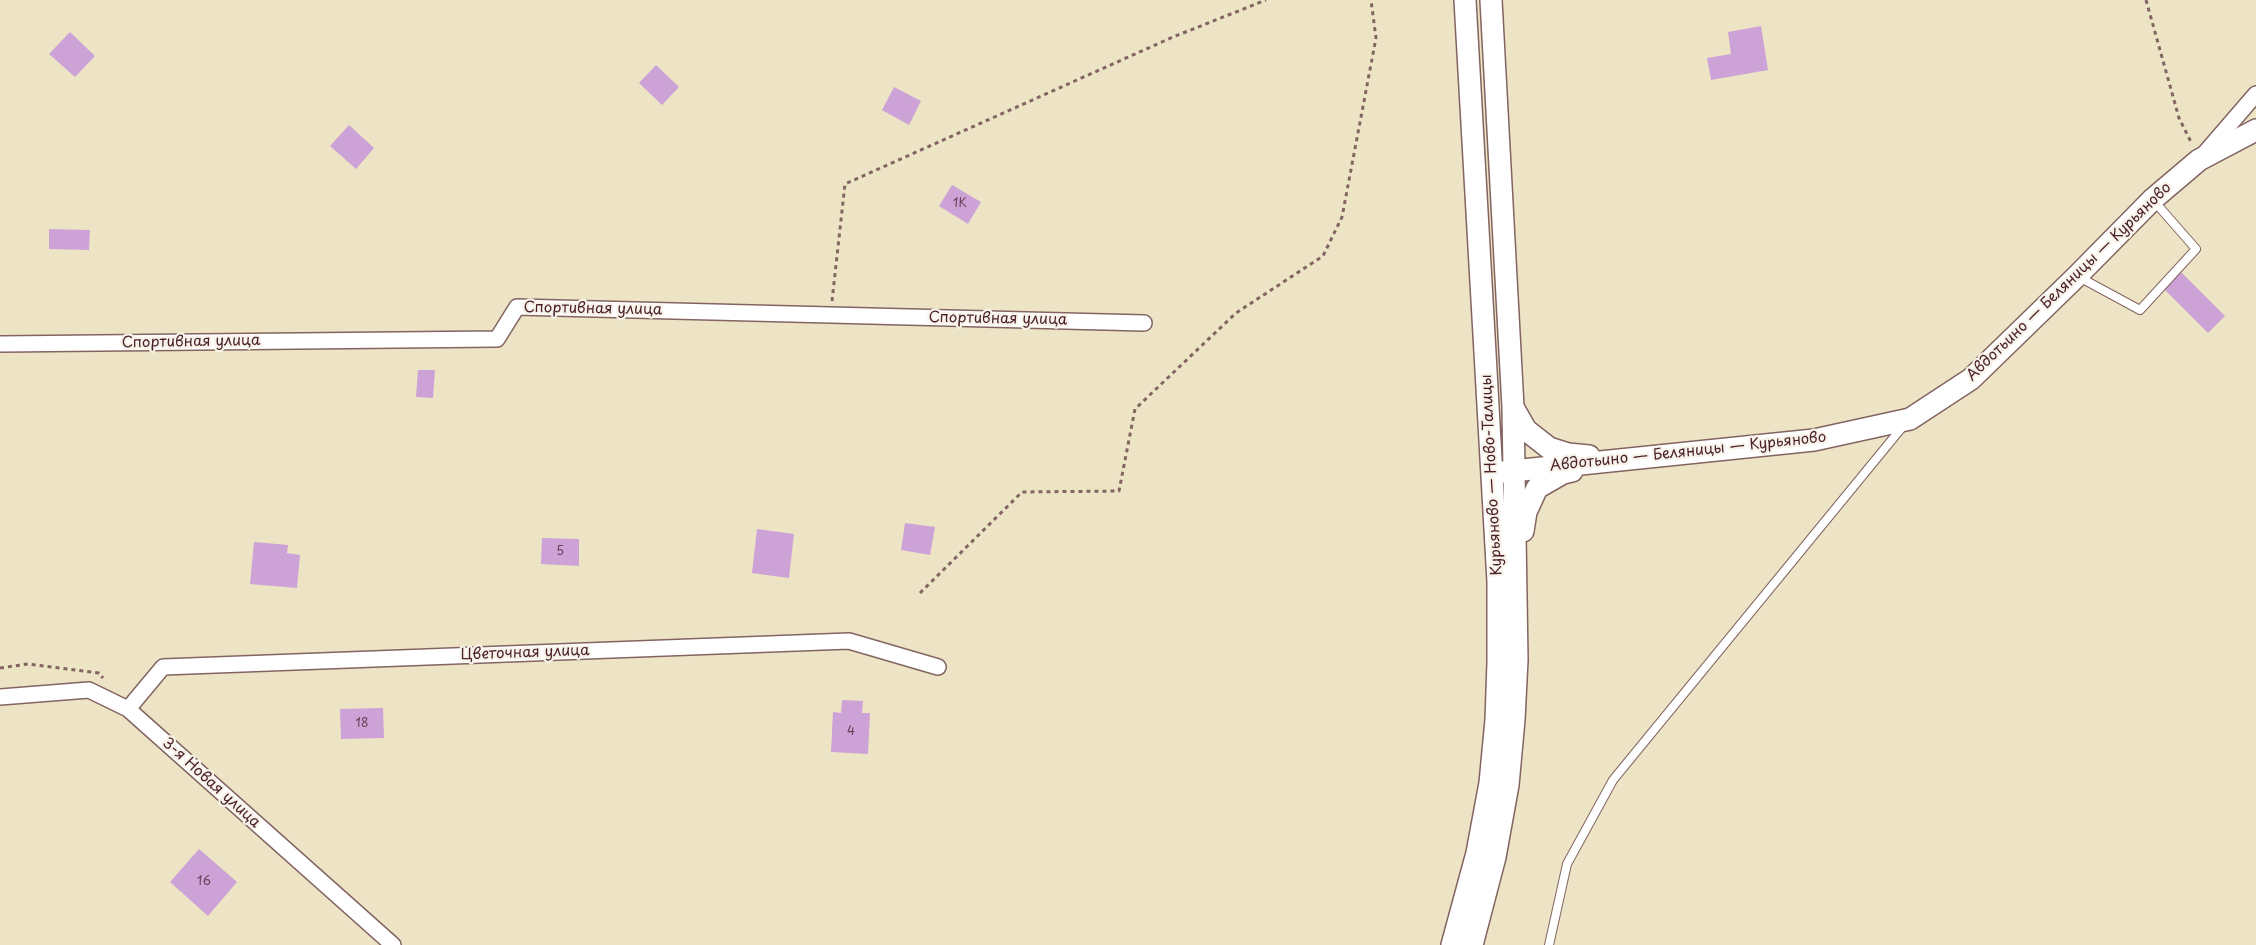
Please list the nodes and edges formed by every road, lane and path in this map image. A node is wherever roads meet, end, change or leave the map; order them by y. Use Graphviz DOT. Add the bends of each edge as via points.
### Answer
graph roads {
  1 [pos="1266,0"];
  2 [pos="1371,0"];
  3 [pos="1465,0"];
  4 [pos="1492,0"];
  5 [pos="2146,0"];
  6 [pos="2256,94"];
  7 [pos="2256,130"];
  8 [pos="2199,160"];
  9 [pos="2153,199"];
  10 [pos="2077,276"];
  11 [pos="830,315"];
  12 [pos="1144,322"];
  13 [pos="0,344"];
  14 [pos="1513,406"];
  15 [pos="1910,419"];
  16 [pos="1629,459"];
  17 [pos="1515,471"];
  18 [pos="1491,474"];
  19 [pos="1516,580"];
  20 [pos="920,593"];
  21 [pos="938,668"];
  22 [pos="0,697"];
  23 [pos="128,709"];
  24 [pos="393,945"];
  25 [pos="1452,945"];
  26 [pos="1472,945"];
  27 [pos="1549,945"];
  1 -- 11 [label="path" via="845,184"];
  2 -- 20 [label="path" via="1376,38 1342,217 1323,256 1236,313 1135,409 1119,491 1022,492"];
  3 -- 18 [label="main road, Курьяново — Ново-Талицы"];
  4 -- 14 [label="main road, Курьяново — Ново-Талицы"];
  5 -- 8 [label="path" via="2179,118"];
  6 -- 8 [label="street"];
  7 -- 8 [label="main road, Авдотьино — Беляницы — Курьяново"];
  8 -- 9 [label="main road, Авдотьино — Беляницы — Курьяново"];
  9 -- 10 [label="main road, Авдотьино — Беляницы — Курьяново"];
  9 -- 10 [label="lane" via="2196,249 2140,310"];
  10 -- 15 [label="main road, Авдотьино — Беляницы — Курьяново" via="1971,379"];
  11 -- 12 [label="street, Спортивная улица"];
  11 -- 13 [label="street, Спортивная улица" via="518,307 497,339"];
  14 -- 16 [label="main road" via="1526,430 1549,448 1568,454"];
  14 -- 17 [label="main road, Курьяново — Ново-Талицы"];
  15 -- 16 [label="main road, Авдотьино — Беляницы — Курьяново" via="1814,440"];
  15 -- 27 [label="lane" via="1613,780 1567,864"];
  16 -- 17 [label="main road, Авдотьино — Беляницы — Курьяново"];
  16 -- 19 [label="main road" via="1563,473 1537,488 1526,512"];
  17 -- 18 [label="main road, Авдотьино — Беляницы — Курьяново"];
  17 -- 19 [label="main road, Курьяново — Ново-Талицы"];
  18 -- 25 [label="main road, Курьяново — Ново-Талицы" via="1498,582 1496,720 1490,783"];
  19 -- 26 [label="main road, Курьяново — Ново-Талицы" via="1515,703 1508,785 1495,857"];
  21 -- 23 [label="street, Цветочная улица" via="849,641 164,667"];
  22 -- 23 [label="street, 3-я Новая улица" via="89,690"];
  23 -- 24 [label="street, 3-я Новая улица"];
}
